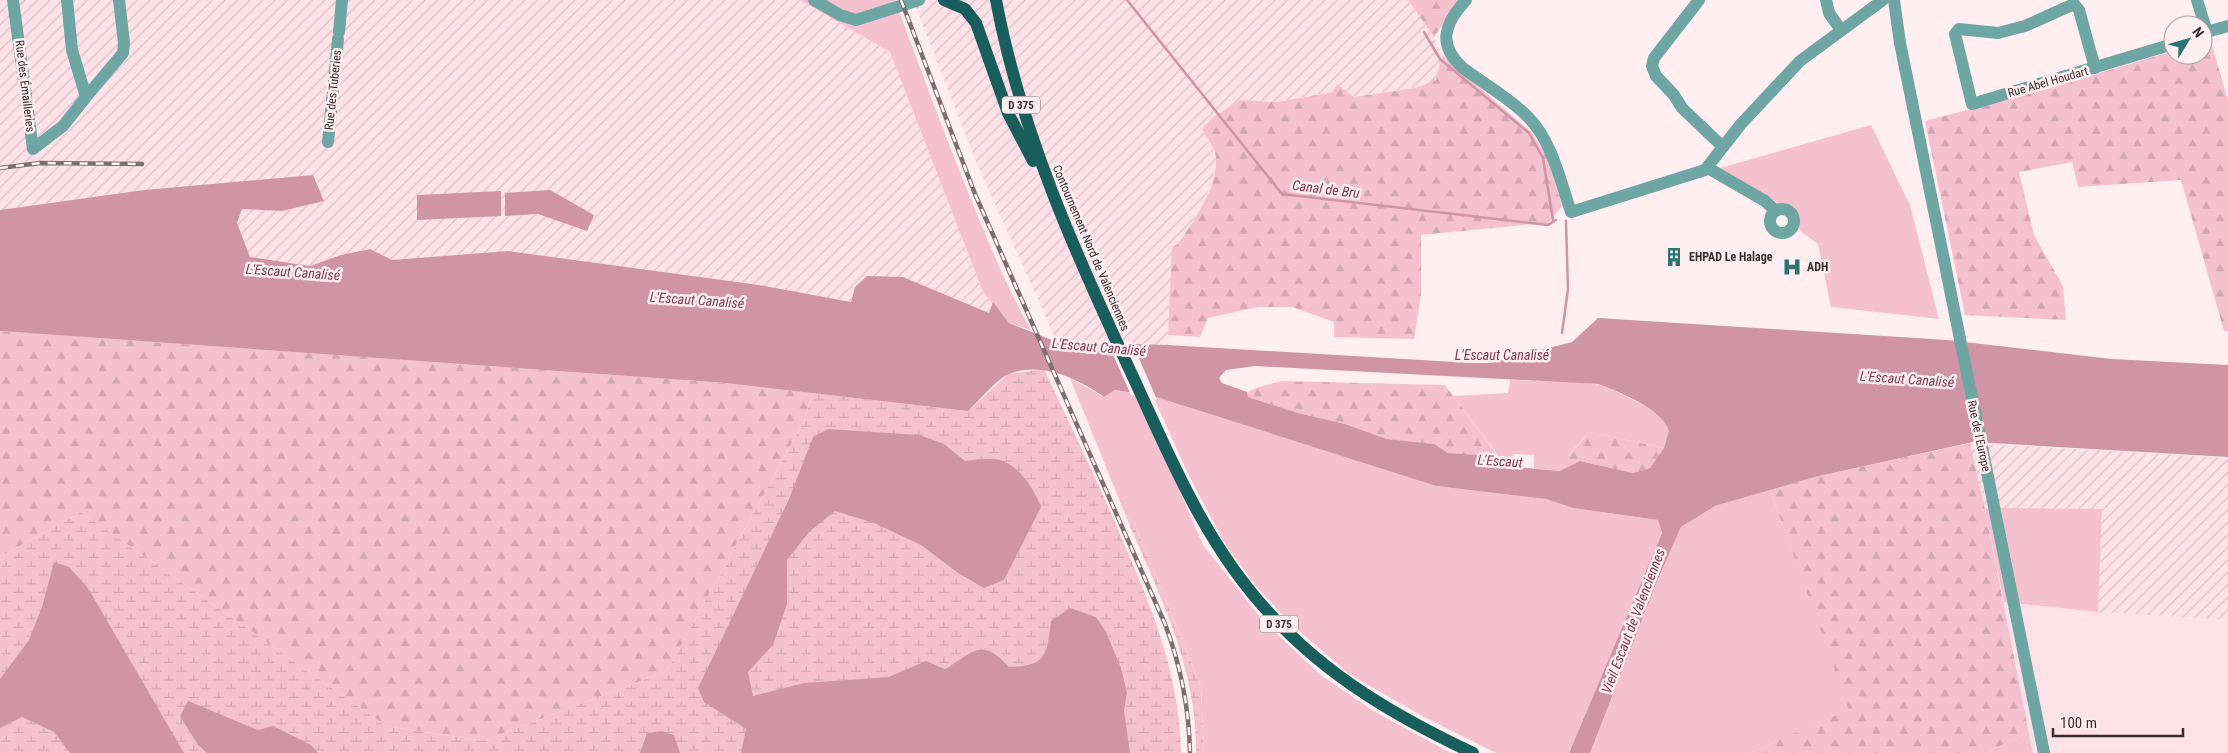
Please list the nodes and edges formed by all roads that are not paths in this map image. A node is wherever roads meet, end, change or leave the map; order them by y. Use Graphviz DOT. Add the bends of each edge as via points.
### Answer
graph roads {
  1 [pos="13,0"];
  2 [pos="67,0"];
  3 [pos="119,0"];
  4 [pos="342,0"];
  5 [pos="814,0"];
  6 [pos="919,0"];
  7 [pos="944,0"];
  8 [pos="996,0"];
  9 [pos="1466,0"];
  10 [pos="1699,0"];
  11 [pos="1826,0"];
  12 [pos="1883,0"];
  13 [pos="1894,0"];
  14 [pos="2196,0"];
  15 [pos="2200,15"];
  16 [pos="2228,26"];
  17 [pos="1841,30"];
  18 [pos="2213,31"];
  19 [pos="2163,47"];
  20 [pos="2095,68"];
  21 [pos="86,97"];
  22 [pos="328,142"];
  23 [pos="1723,147"];
  24 [pos="1708,168"];
  25 [pos="1058,206"];
  26 [pos="1776,211"];
  27 [pos="1473,753"];
  28 [pos="2044,753"];
  1 -- 21 [label="street, Rue des Émailleries" via="33,149 62,126"];
  2 -- 21 [label="street" via="72,50"];
  3 -- 21 [label="street" via="124,43 122,53"];
  4 -- 22 [label="street, Rue des Tuberies"];
  5 -- 6 [label="street" via="856,20"];
  7 -- 25 [label="main road" via="965,9 976,23 1012,122"];
  8 -- 25 [label="main road, Contournement Nord de Valenciennes / D 375" via="1022,110"];
  9 -- 24 [label="street" via="1448,28 1447,48 1463,68 1534,123 1550,152 1571,212 1652,189"];
  10 -- 23 [label="street" via="1654,58 1652,66 1656,76 1682,108"];
  11 -- 17 [label="street" via="1829,13"];
  12 -- 17 [label="street"];
  13 -- 28 [label="street, Rue de l'Europe" via="1954,315"];
  14 -- 15 [label="street"];
  16 -- 18 [label="street"];
  17 -- 23 [label="street" via="1800,61 1740,124"];
  19 -- 20 [label="street"];
  20 -- 20 [label="street, Rue Abel Houdart" via="1972,104 1956,32 1961,28 1998,33 2025,26 2074,4 2079,10"];
  23 -- 24 [label="street"];
  24 -- 26 [label="street" via="1765,201"];
  25 -- 27 [label="main road, Contournement Nord de Valenciennes / D 375" via="1156,426 1207,530 1236,573 1271,615 1315,658 1364,695 1414,725"];
}
